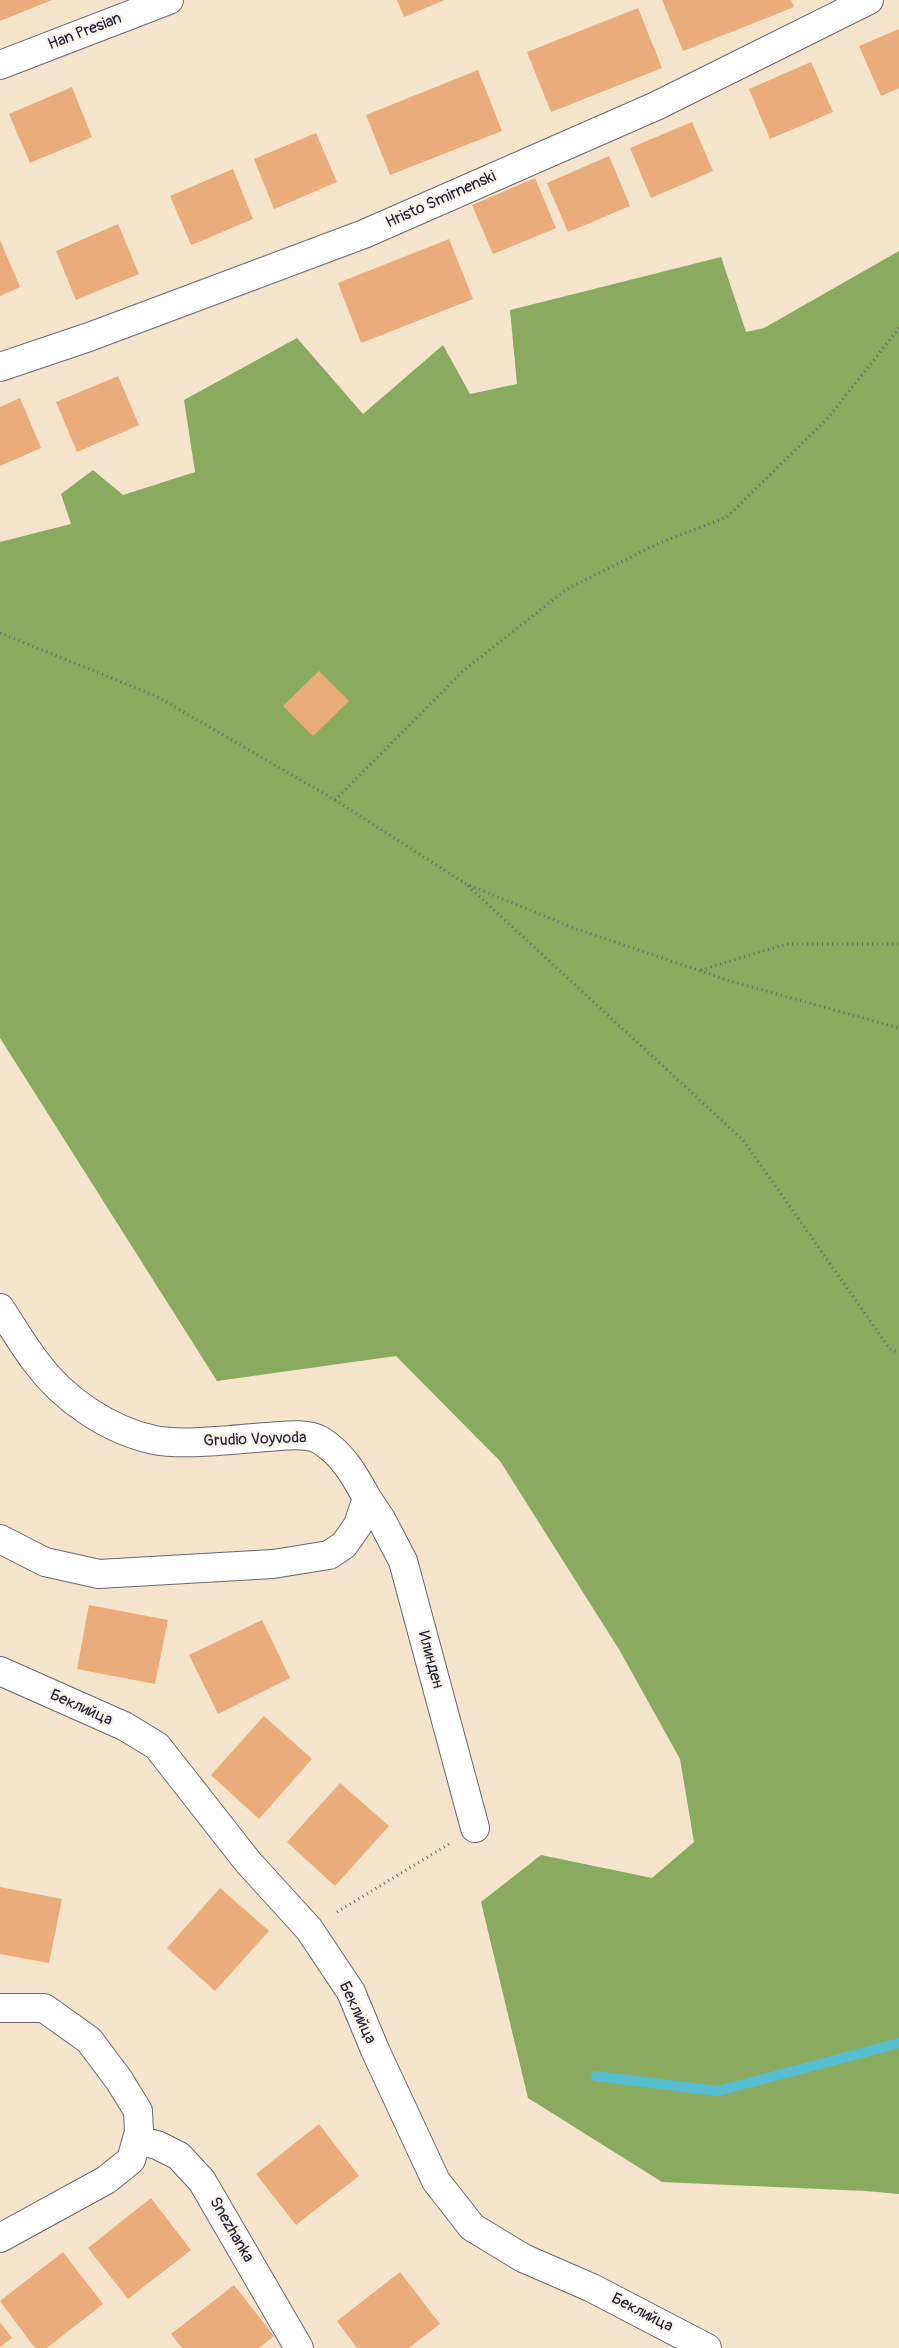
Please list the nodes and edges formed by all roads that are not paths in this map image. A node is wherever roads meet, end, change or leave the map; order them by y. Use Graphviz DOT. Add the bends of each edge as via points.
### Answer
graph roads {
  1 [pos="169,0"];
  2 [pos="869,0"];
  3 [pos="0,65"];
  4 [pos="0,367"];
  5 [pos="0,1308"];
  6 [pos="367,1498"];
  7 [pos="0,1539"];
  8 [pos="0,1671"];
  9 [pos="476,1828"];
  10 [pos="0,2008"];
  11 [pos="137,2140"];
  12 [pos="0,2238"];
  13 [pos="299,2348"];
  14 [pos="708,2348"];
  1 -- 3 [label="street, Han Presian"];
  2 -- 4 [label="street, Hristo Smirnenski" via="656,106 364,234"];
  5 -- 6 [label="street, Grudio Voyvoda" via="37,1364 65,1393 89,1412 118,1428 155,1440 203,1442 296,1435 318,1439 338,1454 353,1472"];
  6 -- 7 [label="street" via="358,1525 344,1545 329,1555 274,1564 98,1574 45,1562"];
  6 -- 9 [label="street, Илинден" via="403,1561"];
  8 -- 14 [label="street, Беклийца" via="124,1726 158,1746 248,1862 309,1929 351,1992 436,2182 472,2227 523,2258 592,2288"];
  10 -- 11 [label="street" via="44,2008 89,2040 138,2111 140,2132"];
  11 -- 12 [label="street" via="131,2160 106,2180"];
  11 -- 13 [label="street, Snezhanka" via="179,2156 202,2181"];
}
